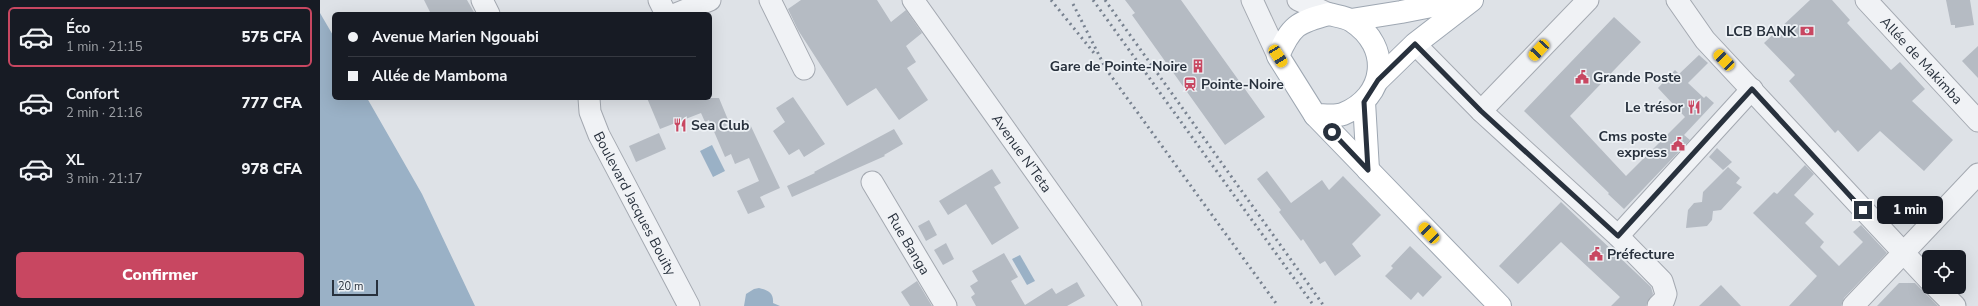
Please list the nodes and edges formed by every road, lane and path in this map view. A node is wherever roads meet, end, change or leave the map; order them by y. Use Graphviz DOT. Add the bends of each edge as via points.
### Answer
graph roads {
  1 [pos="482,0"];
  2 [pos="659,0"];
  3 [pos="710,0"];
  4 [pos="770,0"];
  5 [pos="913,0"];
  6 [pos="1252,0"];
  7 [pos="1298,0"];
  8 [pos="1462,0"];
  9 [pos="1472,0"];
  10 [pos="1588,0"];
  11 [pos="1677,0"];
  12 [pos="1866,0"];
  13 [pos="488,12"];
  14 [pos="665,12"];
  15 [pos="681,12"];
  16 [pos="1329,14"];
  17 [pos="1351,20"];
  18 [pos="1415,44"];
  19 [pos="1278,56"];
  20 [pos="804,69"];
  21 [pos="1378,80"];
  22 [pos="1752,89"];
  23 [pos="589,100"];
  24 [pos="1364,102"];
  25 [pos="1481,111"];
  26 [pos="1315,115"];
  27 [pos="1978,121"];
  28 [pos="1368,170"];
  29 [pos="1978,174"];
  30 [pos="872,182"];
  31 [pos="1618,236"];
  32 [pos="1903,253"];
  33 [pos="1922,273"];
  34 [pos="1943,294"];
  35 [pos="689,306"];
  36 [pos="946,306"];
  37 [pos="1131,306"];
  38 [pos="1500,306"];
  39 [pos="1658,306"];
  40 [pos="1853,306"];
  41 [pos="1955,306"];
  1 -- 13 [label="street"];
  2 -- 14 [label="street"];
  3 -- 15 [label="street"];
  4 -- 20 [label="street"];
  5 -- 37 [label="street, Avenue N'Teta"];
  6 -- 19 [label="street"];
  7 -- 16 [label="street"];
  8 -- 17 [label="main road"];
  9 -- 18 [label="main road"];
  10 -- 25 [label="street"];
  11 -- 22 [label="street" via="1705,40"];
  12 -- 27 [label="street, Allée de Makimba"];
  16 -- 17 [label="main road"];
  16 -- 19 [label="main road" via="1306,20 1288,34"];
  17 -- 21 [label="main road" via="1370,35 1379,57"];
  18 -- 21 [label="main road"];
  18 -- 25 [label="street"];
  19 -- 26 [label="main road"];
  21 -- 24 [label="main road"];
  22 -- 31 [label="street"];
  22 -- 32 [label="street"];
  23 -- 35 [label="street, Boulevard Jacques Bouity" via="590,112 599,135"];
  24 -- 26 [label="main road" via="1341,115"];
  24 -- 28 [label="main road"];
  25 -- 31 [label="street"];
  26 -- 28 [label="main road"];
  28 -- 38 [label="main road"];
  29 -- 32 [label="street"];
  30 -- 36 [label="street, Rue Banga"];
  31 -- 39 [label="street" via="1665,286 1664,300"];
  32 -- 33 [label="street"];
  32 -- 40 [label="street"];
  34 -- 41 [label="street"];
}
